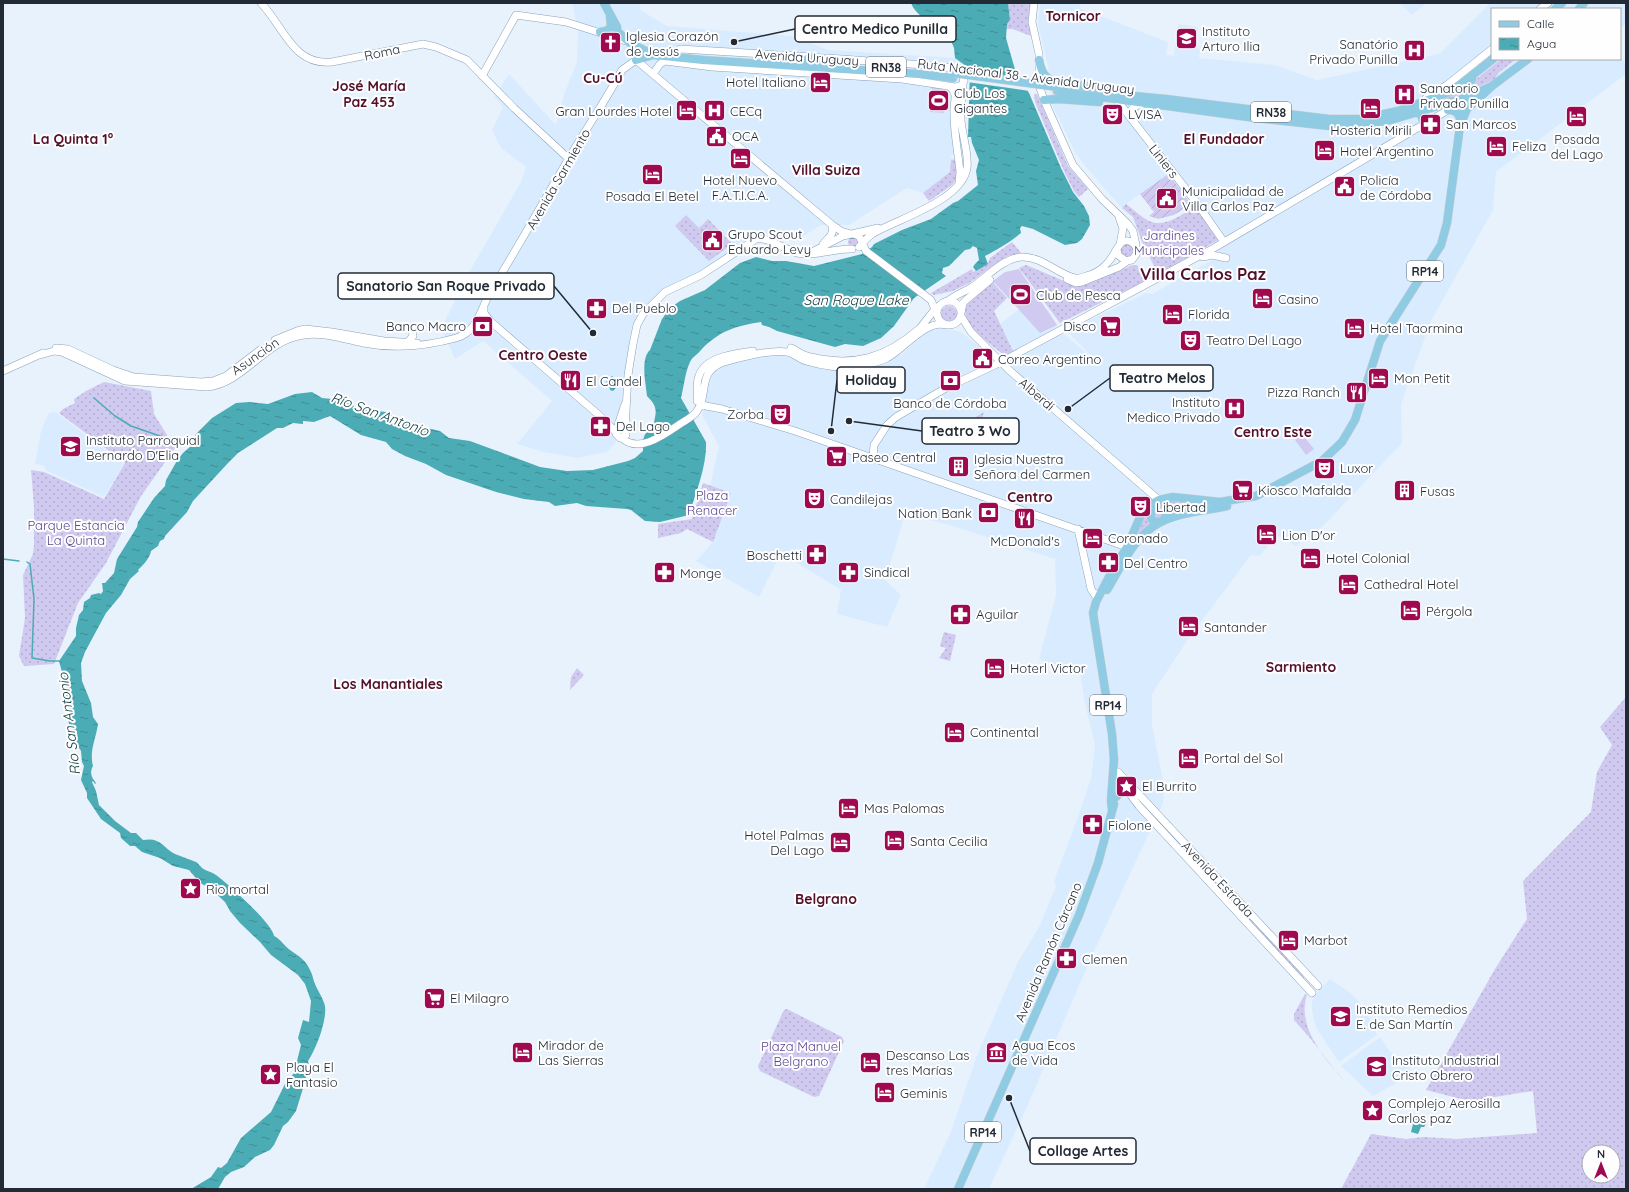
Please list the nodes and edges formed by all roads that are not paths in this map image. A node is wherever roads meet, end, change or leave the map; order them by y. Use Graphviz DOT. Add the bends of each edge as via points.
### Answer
graph roads {
  1 [pos="261,3"];
  2 [pos="604,3"];
  3 [pos="1034,3"];
  4 [pos="610,16"];
  5 [pos="616,25"];
  6 [pos="603,33"];
  7 [pos="633,44"];
  8 [pos="672,53"];
  9 [pos="654,55"];
  10 [pos="1490,56"];
  11 [pos="813,57"];
  12 [pos="636,60"];
  13 [pos="703,60"];
  14 [pos="735,60"];
  15 [pos="1039,60"];
  16 [pos="1526,60"];
  17 [pos="841,65"];
  18 [pos="712,67"];
  19 [pos="803,67"];
  20 [pos="1480,69"];
  21 [pos="653,74"];
  22 [pos="482,76"];
  23 [pos="954,76"];
  24 [pos="964,77"];
  25 [pos="1039,85"];
  26 [pos="1492,86"];
  27 [pos="950,87"];
  28 [pos="1058,87"];
  29 [pos="1463,98"];
  30 [pos="1044,100"];
  31 [pos="1144,100"];
  32 [pos="1118,101"];
  33 [pos="1236,107"];
  34 [pos="1415,109"];
  35 [pos="1448,110"];
  36 [pos="1199,111"];
  37 [pos="1297,115"];
  38 [pos="1248,117"];
  39 [pos="1259,118"];
  40 [pos="1132,120"];
  41 [pos="1460,123"];
  42 [pos="1277,124"];
  43 [pos="1424,124"];
  44 [pos="569,159"];
  45 [pos="958,184"];
  46 [pos="1116,214"];
  47 [pos="831,224"];
  48 [pos="888,226"];
  49 [pos="851,234"];
  50 [pos="840,237"];
  51 [pos="1224,242"];
  52 [pos="846,243"];
  53 [pos="1136,245"];
  54 [pos="858,246"];
  55 [pos="1119,246"];
  56 [pos="818,249"];
  57 [pos="808,254"];
  58 [pos="1195,258"];
  59 [pos="1226,258"];
  60 [pos="1129,260"];
  61 [pos="931,300"];
  62 [pos="947,301"];
  63 [pos="484,303"];
  64 [pos="937,309"];
  65 [pos="961,315"];
  66 [pos="490,322"];
  67 [pos="477,323"];
  68 [pos="949,325"];
  69 [pos="412,328"];
  70 [pos="971,332"];
  71 [pos="409,341"];
  72 [pos="425,344"];
  73 [pos="1001,362"];
  74 [pos="3,371"];
  75 [pos="156,382"];
  76 [pos="699,400"];
  77 [pos="709,406"];
  78 [pos="690,418"];
  79 [pos="621,433"];
  80 [pos="872,458"];
  81 [pos="1250,498"];
  82 [pos="1159,500"];
  83 [pos="1161,522"];
  84 [pos="1078,529"];
  85 [pos="1128,551"];
  86 [pos="1091,589"];
  87 [pos="1102,594"];
  88 [pos="1094,609"];
  89 [pos="1114,754"];
  90 [pos="1118,775"];
  91 [pos="1129,793"];
  92 [pos="1116,797"];
  93 [pos="1112,809"];
  94 [pos="1255,926"];
  95 [pos="1318,986"];
  96 [pos="1312,993"];
  97 [pos="958,1189"];
  1 -- 22 [label="main road, Roma" via="296,49 310,60 332,62 423,44 467,60"];
  2 -- 4 [label="main road, RN38"];
  3 -- 15 [label="main road" via="1032,22"];
  4 -- 5 [label="main road, RN38"];
  4 -- 6 [label="main road" via="611,27"];
  5 -- 6 [label="main road" via="612,32"];
  5 -- 7 [label="main road, Ruta Nacional 38 - Avenida Uruguay / RN38" via="618,31"];
  5 -- 8 [label="main road, Ruta Nacional 38 - Avenida Uruguay / RN38" via="645,46"];
  6 -- 7 [label="main road"];
  6 -- 22 [label="main road" via="566,22 516,15"];
  7 -- 9 [label="main road, Ruta Nacional 38 - Avenida Uruguay / RN38"];
  7 -- 12 [label="main road" via="641,53"];
  8 -- 9 [label="main road"];
  8 -- 14 [label="main road, Ruta Nacional 38 - Avenida Uruguay / RN38"];
  9 -- 12 [label="main road"];
  9 -- 13 [label="main road, Ruta Nacional 38 - Avenida Uruguay / RN38"];
  10 -- 20 [label="main road, RN38"];
  10 -- 34 [label="main road"];
  11 -- 14 [label="main road, Avenida Uruguay"];
  11 -- 17 [label="main road"];
  11 -- 19 [label="main road" via="808,58"];
  11 -- 24 [label="main road, Avenida Uruguay" via="924,64 958,69"];
  12 -- 21 [label="main road"];
  12 -- 44 [label="main road, Avenida Sarmiento" via="622,70"];
  13 -- 14 [label="main road, Ruta Nacional 38 - Avenida Uruguay / RN38"];
  13 -- 18 [label="main road"];
  14 -- 18 [label="main road, Avenida Uruguay"];
  14 -- 19 [label="main road, Ruta Nacional 38 - Avenida Uruguay / RN38"];
  15 -- 25 [label="main road"];
  15 -- 28 [label="main road" via="1047,78"];
  16 -- 26 [label="main road, RN38"];
  17 -- 19 [label="main road, Ruta Nacional 38 - Avenida Uruguay / RN38"];
  17 -- 23 [label="main road, Ruta Nacional 38 - Avenida Uruguay / RN38" via="920,69"];
  18 -- 21 [label="main road, Avenida Uruguay" via="665,61"];
  19 -- 23 [label="main road, Ruta Nacional 38 - Avenida Uruguay / RN38"];
  19 -- 27 [label="main road, Avenida Uruguay"];
  20 -- 29 [label="main road, RP14" via="1469,82"];
  20 -- 34 [label="main road, RN38" via="1465,82"];
  21 -- 47 [label="main road"];
  22 -- 44 [label="main road, Roma" via="513,110"];
  23 -- 28 [label="main road, Ruta Nacional 38 - Avenida Uruguay / RN38, bridge"];
  24 -- 27 [label="main road" via="960,86"];
  24 -- 45 [label="main road" via="961,117 967,167"];
  25 -- 28 [label="main road" via="1044,81"];
  25 -- 30 [label="main road"];
  26 -- 29 [label="main road, RN38"];
  26 -- 41 [label="main road, RP14" via="1467,109"];
  27 -- 45 [label="main road" via="955,93 954,118 960,172"];
  28 -- 31 [label="main road, Ruta Nacional 38 - Avenida Uruguay / RN38"];
  28 -- 32 [label="main road, Ruta Nacional 38 - Avenida Uruguay / RN38"];
  29 -- 34 [label="main road, RN38"];
  29 -- 35 [label="main road"];
  29 -- 41 [label="main road, RP14"];
  30 -- 32 [label="main road"];
  30 -- 46 [label="main road" via="1073,165"];
  31 -- 32 [label="main road, Ruta Nacional 38 - Avenida Uruguay / RN38"];
  31 -- 33 [label="main road, Ruta Nacional 38 - Avenida Uruguay / RN38"];
  31 -- 36 [label="main road, Ruta Nacional 38 - Avenida Uruguay / RN38"];
  31 -- 40 [label="main road" via="1132,110"];
  32 -- 40 [label="main road, Liniers"];
  33 -- 36 [label="main road" via="1232,112 1211,109"];
  33 -- 37 [label="main road, Ruta Nacional 38 - Avenida Uruguay / RN38"];
  34 -- 37 [label="main road, Ruta Nacional 38 - Avenida Uruguay / RN38" via="1354,119"];
  34 -- 39 [label="main road, Ruta Nacional 38 - Avenida Uruguay / RN38" via="1379,123 1356,126 1318,125"];
  34 -- 43 [label="main road" via="1421,115"];
  35 -- 41 [label="main road" via="1458,113"];
  35 -- 43 [label="main road"];
  36 -- 38 [label="main road, Ruta Nacional 38 - Avenida Uruguay / RN38"];
  37 -- 39 [label="main road" via="1290,118"];
  38 -- 39 [label="main road, Ruta Nacional 38 - Avenida Uruguay / RN38"];
  38 -- 42 [label="main road" via="1251,120"];
  40 -- 51 [label="main road, Liniers"];
  41 -- 81 [label="main road, RP14" via="1444,238 1434,258 1380,341 1351,429 1322,461"];
  43 -- 51 [label="main road"];
  44 -- 63 [label="main road, Avenida Sarmiento"];
  45 -- 48 [label="main road" via="947,196 929,207"];
  46 -- 53 [label="main road" via="1131,228"];
  46 -- 55 [label="main road" via="1122,229"];
  47 -- 49 [label="main road"];
  47 -- 50 [label="main road"];
  47 -- 56 [label="main road" via="832,233"];
  48 -- 49 [label="main road"];
  48 -- 54 [label="main road"];
  49 -- 50 [label="main road"];
  49 -- 52 [label="main road" via="847,237"];
  49 -- 54 [label="main road" via="859,236"];
  50 -- 52 [label="main road"];
  50 -- 56 [label="main road"];
  51 -- 58 [label="main road"];
  52 -- 54 [label="main road" via="848,247"];
  53 -- 55 [label="main road" via="1128,241"];
  53 -- 60 [label="main road" via="1137,253"];
  54 -- 57 [label="main road"];
  54 -- 61 [label="main road"];
  55 -- 60 [label="main road" via="1120,258"];
  55 -- 62 [label="main road" via="1103,269 1080,278 1072,277 1032,258 1016,258 1002,264 973,287"];
  56 -- 57 [label="main road"];
  57 -- 79 [label="main road" via="797,253 756,239 701,275 661,295 645,311 638,325"];
  58 -- 59 [label="main road" via="1212,255"];
  58 -- 73 [label="main road"];
  60 -- 65 [label="main road" via="1088,281 1078,283 1032,263 1015,262 966,300"];
  61 -- 62 [label="main road"];
  61 -- 64 [label="main road"];
  62 -- 64 [label="main road"];
  62 -- 65 [label="main road" via="958,305"];
  63 -- 66 [label="main road" via="484,313"];
  63 -- 67 [label="main road, Asunción"];
  64 -- 68 [label="main road" via="940,322"];
  64 -- 76 [label="main road" via="903,340 882,354 867,359 831,360 810,357 780,347 718,358 698,377"];
  65 -- 68 [label="main road" via="958,322"];
  65 -- 70 [label="main road, Alberdi"];
  66 -- 67 [label="main road" via="484,320"];
  66 -- 79 [label="main road"];
  67 -- 72 [label="main road, Asunción" via="463,336"];
  68 -- 70 [label="main road, Alberdi"];
  68 -- 76 [label="main road" via="930,326 887,358 858,366 810,362 780,351 721,363 712,367"];
  69 -- 71 [label="main road" via="413,336"];
  70 -- 73 [label="main road, Alberdi"];
  71 -- 72 [label="main road, Asunción"];
  71 -- 75 [label="main road, Asunción" via="384,341 332,332 300,330 266,345 233,372 220,379 206,382"];
  72 -- 75 [label="main road, Asunción" via="381,346 330,336 303,335 275,345 232,378 218,385 203,387"];
  73 -- 80 [label="main road" via="946,388 893,419 874,445"];
  73 -- 82 [label="main road, Alberdi"];
  74 -- 75 [label="main road, Asunción" via="40,355 58,351 125,381"];
  76 -- 77 [label="main road"];
  76 -- 78 [label="main road" via="697,412"];
  77 -- 78 [label="main road"];
  77 -- 80 [label="main road" via="795,431"];
  78 -- 79 [label="main road" via="649,442 631,444"];
  80 -- 84 [label="main road"];
  81 -- 82 [label="main road, RP14" via="1220,502 1173,498"];
  81 -- 83 [label="main road, RP14" via="1244,502"];
  82 -- 83 [label="main road" via="1167,502 1169,508"];
  82 -- 83 [label="main road" via="1152,507 1150,516 1154,522"];
  82 -- 85 [label="main road, RP14" via="1143,512"];
  83 -- 85 [label="main road, RP14" via="1148,530"];
  84 -- 85 [label="main road"];
  84 -- 86 [label="main road, Avenida Ramón Cárcano"];
  85 -- 87 [label="main road, RP14" via="1110,573"];
  86 -- 87 [label="main road" via="1095,595"];
  86 -- 88 [label="main road, Avenida Ramón Cárcano"];
  87 -- 88 [label="main road, RP14"];
  87 -- 90 [label="main road, Avenida Ramón Cárcano / RP14" via="1099,621 1115,719"];
  88 -- 89 [label="main road, Avenida Ramón Cárcano / RP14"];
  89 -- 90 [label="main road"];
  89 -- 93 [label="main road, Avenida Ramón Cárcano / RP14"];
  90 -- 91 [label="main road, Avenida Estrada"];
  90 -- 92 [label="main road, Avenida Ramón Cárcano / RP14"];
  90 -- 94 [label="main road, Avenida Estrada"];
  91 -- 92 [label="main road" via="1121,792"];
  91 -- 94 [label="main road, Avenida Estrada"];
  92 -- 93 [label="main road, Avenida Ramón Cárcano / RP14"];
  93 -- 97 [label="main road, Avenida Ramón Cárcano / RP14" via="1098,863 1079,915"];
  94 -- 95 [label="main road, Avenida Estrada"];
  94 -- 96 [label="main road, Avenida Estrada"];
}
